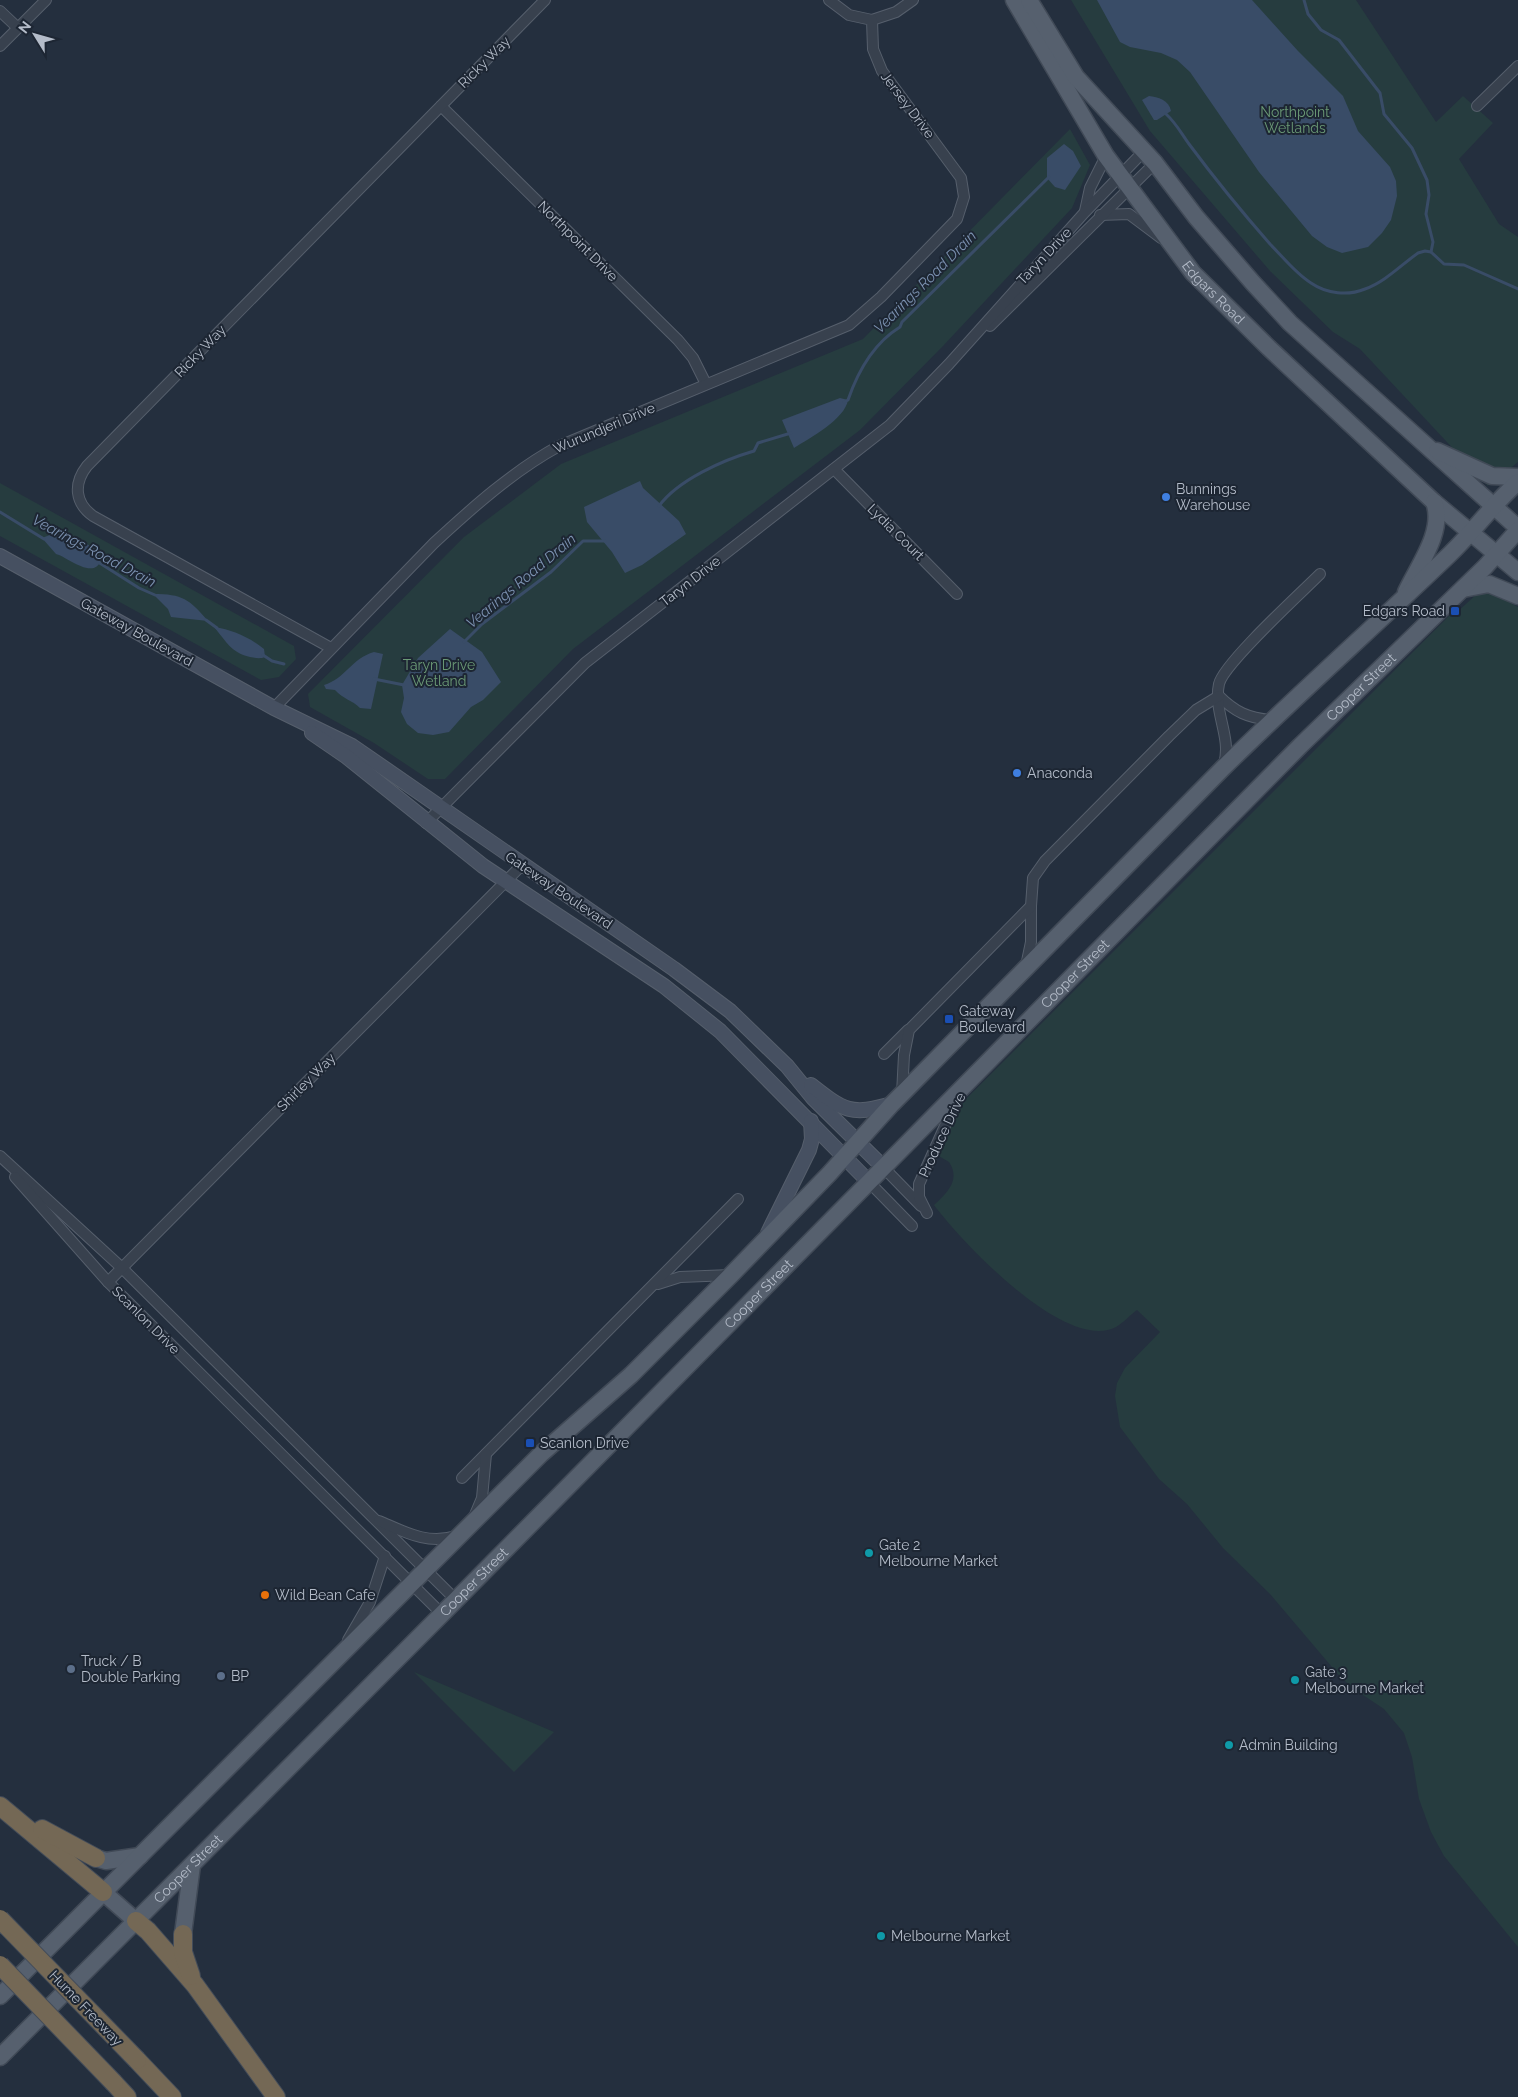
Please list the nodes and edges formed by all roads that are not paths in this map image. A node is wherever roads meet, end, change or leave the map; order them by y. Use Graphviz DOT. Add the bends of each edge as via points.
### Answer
graph roads {
  1 [pos="46,0"];
  2 [pos="545,0"];
  3 [pos="829,0"];
  4 [pos="913,0"];
  5 [pos="1006,0"];
  6 [pos="1014,0"];
  7 [pos="1029,0"];
  8 [pos="0,11"];
  9 [pos="872,20"];
  10 [pos="18,28"];
  11 [pos="0,46"];
  12 [pos="1517,66"];
  13 [pos="1067,90"];
  14 [pos="441,106"];
  15 [pos="1477,106"];
  16 [pos="1106,156"];
  17 [pos="1150,157"];
  18 [pos="1124,182"];
  19 [pos="964,202"];
  20 [pos="1085,212"];
  21 [pos="1100,215"];
  22 [pos="1172,247"];
  23 [pos="949,364"];
  24 [pos="706,384"];
  25 [pos="1428,448"];
  26 [pos="834,469"];
  27 [pos="1518,477"];
  28 [pos="1518,482"];
  29 [pos="1434,502"];
  30 [pos="1492,506"];
  31 [pos="1518,529"];
  32 [pos="1470,533"];
  33 [pos="1497,554"];
  34 [pos="0,556"];
  35 [pos="1518,572"];
  36 [pos="1320,574"];
  37 [pos="1460,590"];
  38 [pos="957,594"];
  39 [pos="1518,596"];
  40 [pos="1402,600"];
  41 [pos="331,648"];
  42 [pos="1219,696"];
  43 [pos="274,708"];
  44 [pos="1271,720"];
  45 [pos="1223,768"];
  46 [pos="441,807"];
  47 [pos="426,823"];
  48 [pos="522,865"];
  49 [pos="506,882"];
  50 [pos="1031,906"];
  51 [pos="674,969"];
  52 [pos="1026,970"];
  53 [pos="664,986"];
  54 [pos="909,1030"];
  55 [pos="884,1054"];
  56 [pos="787,1066"];
  57 [pos="967,1083"];
  58 [pos="897,1099"];
  59 [pos="811,1121"];
  60 [pos="857,1141"];
  61 [pos="846,1156"];
  62 [pos="0,1158"];
  63 [pos="883,1167"];
  64 [pos="869,1182"];
  65 [pos="738,1199"];
  66 [pos="912,1226"];
  67 [pos="763,1242"];
  68 [pos="122,1268"];
  69 [pos="731,1275"];
  70 [pos="108,1282"];
  71 [pos="652,1287"];
  72 [pos="486,1454"];
  73 [pos="462,1478"];
  74 [pos="374,1519"];
  75 [pos="472,1522"];
  76 [pos="459,1535"];
  77 [pos="385,1556"];
  78 [pos="425,1569"];
  79 [pos="412,1583"];
  80 [pos="456,1600"];
  81 [pos="442,1614"];
  82 [pos="340,1654"];
  83 [pos="0,1800"];
  84 [pos="0,1806"];
  85 [pos="140,1856"];
  86 [pos="96,1858"];
  87 [pos="192,1865"];
  88 [pos="103,1892"];
  89 [pos="0,1919"];
  90 [pos="136,1921"];
  91 [pos="183,1934"];
  92 [pos="0,1965"];
  93 [pos="195,1985"];
  94 [pos="0,1996"];
  95 [pos="0,2057"];
  96 [pos="128,2097"];
  97 [pos="172,2097"];
  98 [pos="276,2097"];
  1 -- 10 [label="street"];
  2 -- 14 [label="street, Ricky Way"];
  3 -- 9 [label="street" via="848,15"];
  4 -- 9 [label="street" via="890,15"];
  5 -- 13 [label="street" via="1042,60"];
  6 -- 13 [label="main road, Edgars Road"];
  7 -- 17 [label="main road" via="1076,77"];
  8 -- 10 [label="street"];
  9 -- 19 [label="street, Jersey Drive" via="873,49 882,71 956,169 963,184"];
  10 -- 11 [label="street"];
  12 -- 15 [label="street"];
  13 -- 16 [label="main road, Edgars Road"];
  14 -- 24 [label="street, Northpoint Drive" via="678,340 693,358"];
  14 -- 41 [label="street, Ricky Way" via="87,466 78,481 78,499 93,516"];
  16 -- 18 [label="main road, Edgars Road"];
  16 -- 20 [label="street" via="1090,188"];
  17 -- 18 [label="street, Taryn Drive"];
  17 -- 18 [label="street, Taryn Drive"];
  17 -- 25 [label="main road" via="1196,217 1290,323"];
  18 -- 20 [label="street, Taryn Drive"];
  18 -- 21 [label="street, Taryn Drive"];
  18 -- 22 [label="main road, Edgars Road"];
  19 -- 24 [label="street, Wurundjeri Drive" via="951,226 863,315 849,325"];
  20 -- 23 [label="street, Taryn Drive"];
  21 -- 22 [label="street" via="1129,214"];
  21 -- 23 [label="street, Taryn Drive"];
  22 -- 29 [label="main road, Edgars Road" via="1228,309"];
  23 -- 26 [label="street, Taryn Drive" via="890,425"];
  24 -- 41 [label="street, Wurundjeri Drive" via="559,446 534,462 459,520"];
  25 -- 27 [label="main road" via="1492,476"];
  25 -- 30 [label="main road"];
  26 -- 38 [label="street, Lydia Court"];
  26 -- 46 [label="street, Taryn Drive" via="585,663"];
  28 -- 30 [label="main road"];
  29 -- 32 [label="main road, Edgars Road"];
  29 -- 40 [label="main road" via="1436,528"];
  30 -- 31 [label="main road"];
  30 -- 32 [label="main road"];
  31 -- 33 [label="main road, Cooper Street"];
  32 -- 33 [label="main road, Edgars Road"];
  32 -- 40 [label="main road"];
  33 -- 35 [label="main road, Edgars Road"];
  33 -- 37 [label="main road, Cooper Street"];
  34 -- 43 [label="street, Gateway Boulevard"];
  36 -- 42 [label="street" via="1227,669 1219,685"];
  37 -- 39 [label="main road" via="1489,584"];
  37 -- 57 [label="main road, Cooper Street" via="1300,746"];
  40 -- 44 [label="main road"];
  41 -- 43 [label="street, Wurundjeri Drive"];
  42 -- 44 [label="street" via="1244,715"];
  42 -- 45 [label="street" via="1219,714 1227,741"];
  42 -- 50 [label="street" via="1196,710 1168,736 1045,860 1033,878"];
  43 -- 46 [label="street, Gateway Boulevard" via="352,746"];
  43 -- 47 [label="street, Gateway Boulevard" via="347,757"];
  44 -- 45 [label="main road"];
  45 -- 52 [label="main road"];
  46 -- 47 [label="street, Taryn Drive"];
  46 -- 48 [label="street, Gateway Boulevard"];
  47 -- 49 [label="street, Gateway Boulevard"];
  48 -- 49 [label="street, Shirley Way"];
  48 -- 51 [label="street, Gateway Boulevard"];
  49 -- 53 [label="street, Gateway Boulevard"];
  49 -- 68 [label="street, Shirley Way"];
  50 -- 52 [label="street" via="1032,942"];
  50 -- 54 [label="street"];
  51 -- 53 [label="street"];
  51 -- 56 [label="street, Gateway Boulevard" via="730,1011"];
  52 -- 58 [label="main road"];
  53 -- 59 [label="street, Gateway Boulevard" via="720,1031"];
  54 -- 55 [label="street"];
  54 -- 58 [label="street"];
  56 -- 58 [label="street" via="830,1100 849,1110 862,1112"];
  56 -- 60 [label="street, Gateway Boulevard" via="812,1098"];
  57 -- 63 [label="main road, Cooper Street"];
  57 -- 63 [label="street, Produce Drive" via="950,1112 919,1184 919,1197 927,1213"];
  58 -- 60 [label="main road"];
  59 -- 61 [label="street, Gateway Boulevard"];
  59 -- 67 [label="street" via="810,1150"];
  60 -- 61 [label="main road"];
  60 -- 63 [label="street, Gateway Boulevard"];
  61 -- 64 [label="street, Gateway Boulevard"];
  61 -- 67 [label="main road"];
  62 -- 68 [label="street, Scanlon Drive"];
  62 -- 70 [label="street, Scanlon Drive"];
  63 -- 64 [label="main road, Cooper Street"];
  64 -- 66 [label="street"];
  64 -- 80 [label="main road, Cooper Street"];
  65 -- 71 [label="street"];
  67 -- 69 [label="main road"];
  68 -- 70 [label="street, Shirley Way"];
  68 -- 74 [label="street, Scanlon Drive"];
  69 -- 71 [label="street" via="680,1277"];
  69 -- 75 [label="main road" via="631,1375 541,1454"];
  70 -- 77 [label="street, Scanlon Drive"];
  71 -- 72 [label="street"];
  72 -- 73 [label="street"];
  72 -- 75 [label="street" via="482,1498"];
  74 -- 76 [label="street, Scanlon Drive" via="427,1540"];
  74 -- 78 [label="street, Scanlon Drive"];
  75 -- 76 [label="main road"];
  76 -- 78 [label="main road"];
  77 -- 79 [label="street, Scanlon Drive"];
  77 -- 82 [label="street" via="370,1602"];
  78 -- 79 [label="main road"];
  78 -- 80 [label="street, Scanlon Drive"];
  79 -- 81 [label="street, Scanlon Drive"];
  79 -- 82 [label="main road"];
  80 -- 81 [label="main road, Cooper Street"];
  81 -- 87 [label="main road, Cooper Street"];
  82 -- 85 [label="main road"];
  83 -- 86 [label="highway" via="55,1837"];
  84 -- 88 [label="highway"];
  85 -- 86 [label="main road" via="106,1861"];
  85 -- 88 [label="main road"];
  87 -- 90 [label="main road, Cooper Street"];
  87 -- 91 [label="main road"];
  88 -- 90 [label="main road"];
  88 -- 94 [label="main road"];
  89 -- 97 [label="highway, Hume Freeway, bridge"];
  90 -- 93 [label="highway"];
  90 -- 95 [label="main road, Cooper Street"];
  91 -- 93 [label="highway" via="186,1965"];
  92 -- 96 [label="highway, bridge"];
  93 -- 98 [label="highway"];
}
